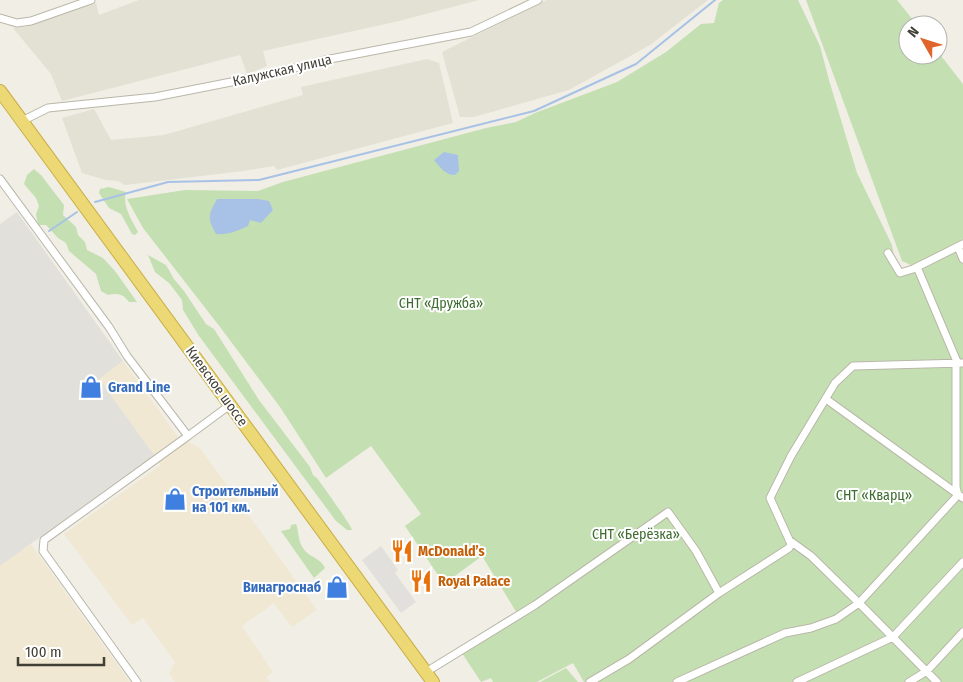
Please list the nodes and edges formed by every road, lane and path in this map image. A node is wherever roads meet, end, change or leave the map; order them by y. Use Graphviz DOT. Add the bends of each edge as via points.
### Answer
graph roads {
  1 [pos="91,0"];
  2 [pos="538,0"];
  3 [pos="0,18"];
  4 [pos="0,91"];
  5 [pos="22,121"];
  6 [pos="0,179"];
  7 [pos="960,246"];
  8 [pos="888,254"];
  9 [pos="963,259"];
  10 [pos="917,267"];
  11 [pos="959,364"];
  12 [pos="826,399"];
  13 [pos="230,405"];
  14 [pos="188,436"];
  15 [pos="961,496"];
  16 [pos="788,539"];
  17 [pos="963,562"];
  18 [pos="719,593"];
  19 [pos="859,603"];
  20 [pos="963,632"];
  21 [pos="893,637"];
  22 [pos="927,671"];
  23 [pos="429,677"];
  24 [pos="137,682"];
  25 [pos="590,682"];
  26 [pos="676,682"];
  27 [pos="797,682"];
  28 [pos="910,682"];
  29 [pos="937,682"];
  1 -- 3 [label="street" via="31,21 17,23"];
  2 -- 5 [label="street, Калужская улица" via="471,32 154,97 48,108"];
  4 -- 5 [label="highway, Киевское шоссе"];
  5 -- 13 [label="highway, Киевское шоссе"];
  6 -- 14 [label="street"];
  7 -- 9 [label="street"];
  7 -- 10 [label="street"];
  8 -- 10 [label="street" via="900,273"];
  10 -- 11 [label="street"];
  11 -- 12 [label="street" via="852,366"];
  11 -- 15 [label="street" via="956,487"];
  12 -- 15 [label="street"];
  12 -- 16 [label="street" via="770,498"];
  13 -- 14 [label="street"];
  13 -- 23 [label="highway, Киевское шоссе"];
  14 -- 24 [label="street" via="44,540 43,551"];
  15 -- 19 [label="street"];
  16 -- 18 [label="street" via="791,544 788,548"];
  16 -- 19 [label="street" via="812,556"];
  17 -- 21 [label="street"];
  18 -- 23 [label="street" via="696,551 668,512"];
  18 -- 25 [label="street" via="629,659"];
  19 -- 21 [label="street"];
  19 -- 26 [label="street" via="836,619 785,633"];
  20 -- 22 [label="street"];
  21 -- 22 [label="street"];
  21 -- 27 [label="street"];
  22 -- 28 [label="street"];
  22 -- 29 [label="street"];
}
